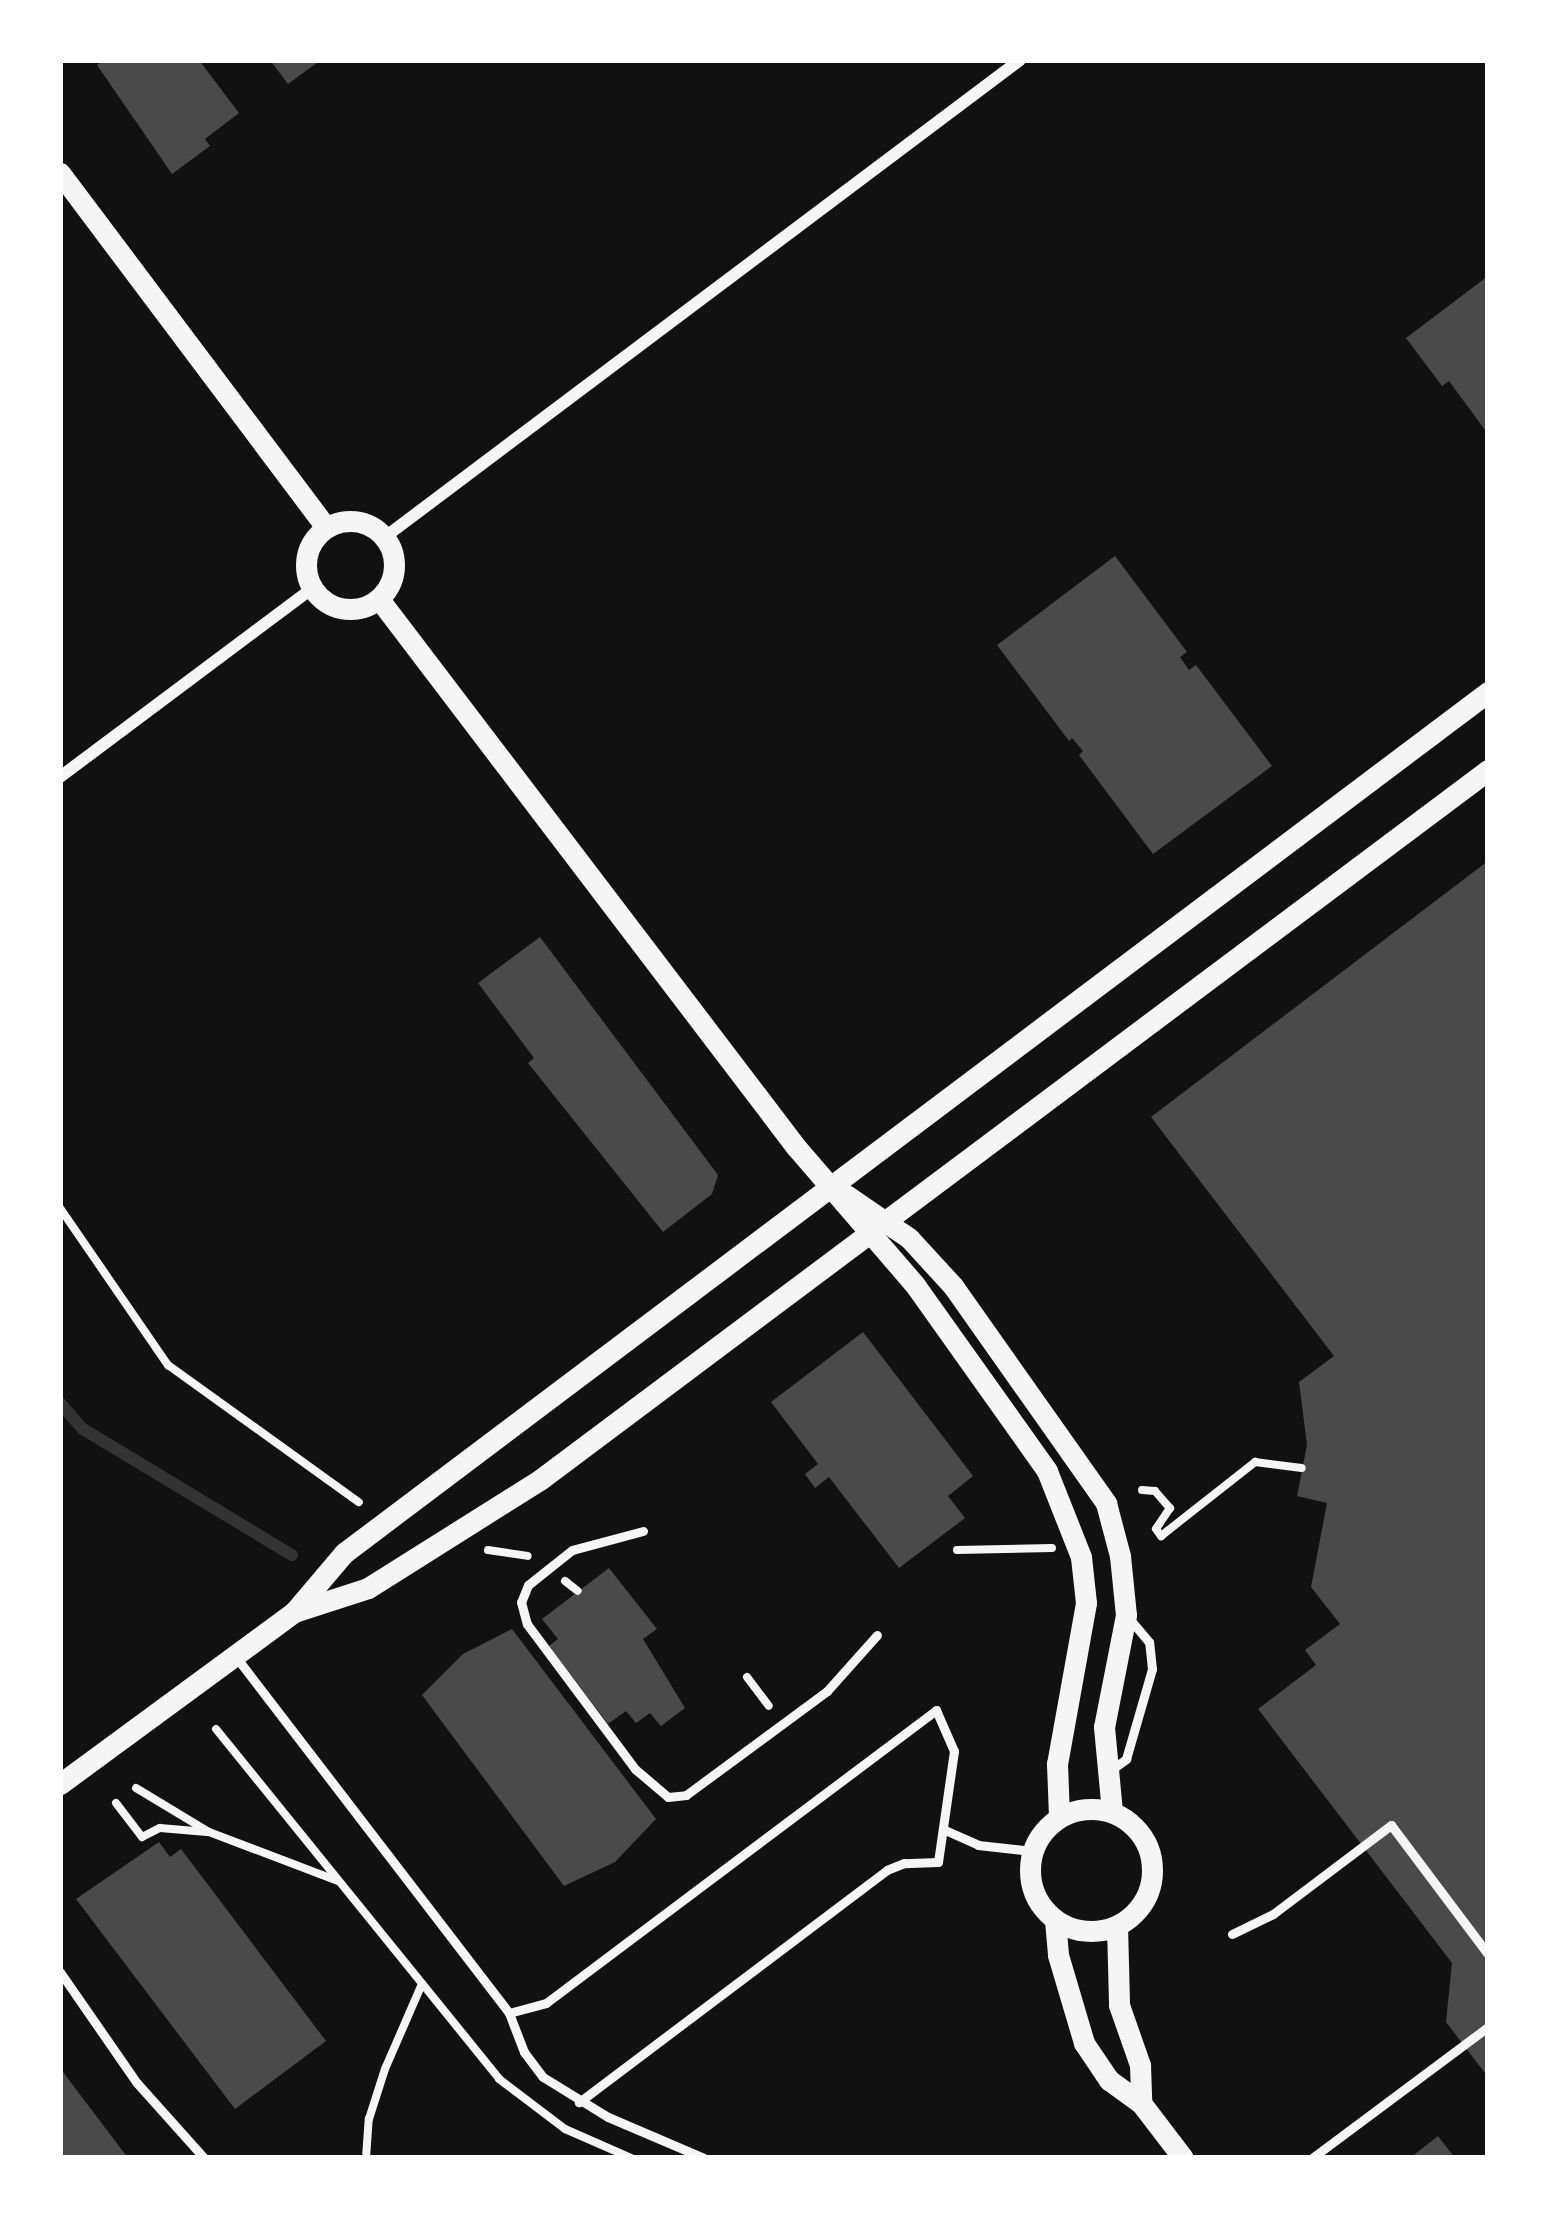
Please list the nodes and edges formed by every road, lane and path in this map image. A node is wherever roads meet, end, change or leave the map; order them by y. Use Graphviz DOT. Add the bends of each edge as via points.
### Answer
graph roads {
  1 [pos="1020,60"];
  2 [pos="60,172"];
  3 [pos="326,527"];
  4 [pos="385,537"];
  5 [pos="313,588"];
  6 [pos="379,599"];
  7 [pos="1488,692"];
  8 [pos="1488,770"];
  9 [pos="60,778"];
  10 [pos="831,1185"];
  11 [pos="60,1208"];
  12 [pos="879,1227"];
  13 [pos="1302,1468"];
  14 [pos="1142,1490"];
  15 [pos="359,1502"];
  16 [pos="643,1531"];
  17 [pos="1052,1548"];
  18 [pos="957,1550"];
  19 [pos="294,1612"];
  20 [pos="1126,1615"];
  21 [pos="877,1635"];
  22 [pos="233,1654"];
  23 [pos="216,1729"];
  24 [pos="1108,1772"];
  25 [pos="60,1784"];
  26 [pos="136,1788"];
  27 [pos="116,1803"];
  28 [pos="1112,1812"];
  29 [pos="1058,1817"];
  30 [pos="945,1830"];
  31 [pos="209,1832"];
  32 [pos="1033,1851"];
  33 [pos="339,1882"];
  34 [pos="1055,1920"];
  35 [pos="1117,1926"];
  36 [pos="1232,1934"];
  37 [pos="1488,1954"];
  38 [pos="60,1972"];
  39 [pos="422,1984"];
  40 [pos="509,2013"];
  41 [pos="1488,2027"];
  42 [pos="579,2102"];
  43 [pos="1141,2103"];
  44 [pos="204,2158"];
  45 [pos="366,2158"];
  46 [pos="631,2158"];
  47 [pos="704,2158"];
  48 [pos="1183,2158"];
  49 [pos="1312,2158"];
  1 -- 4 [label="street"];
  2 -- 3 [label="street"];
  3 -- 4 [label="street" via="362,522"];
  3 -- 5 [label="street" via="306,560"];
  4 -- 6 [label="street" via="395,568"];
  5 -- 6 [label="street" via="348,609"];
  5 -- 9 [label="street"];
  6 -- 10 [label="street"];
  7 -- 10 [label="street"];
  8 -- 12 [label="street"];
  10 -- 12 [label="street"];
  10 -- 19 [label="street" via="344,1553"];
  11 -- 15 [label="path" via="168,1365"];
  12 -- 19 [label="street" via="541,1479 368,1588"];
  12 -- 20 [label="street" via="953,1286 1106,1503"];
  12 -- 29 [label="street" via="1030,1442 1081,1557 1084,1627 1057,1764"];
  13 -- 14 [label="path" via="1255,1462 1161,1536 1156,1529 1170,1508 1155,1491"];
  16 -- 21 [label="lane" via="572,1550 528,1585 520,1603 527,1624 635,1769 668,1797 686,1795 827,1690"];
  17 -- 18 [label="path"];
  19 -- 22 [label="street"];
  20 -- 24 [label="street" via="1104,1727"];
  20 -- 24 [label="lane" via="1149,1642 1151,1669 1126,1760"];
  22 -- 25 [label="street"];
  22 -- 40 [label="lane"];
  23 -- 33 [label="path"];
  24 -- 28 [label="street"];
  26 -- 31 [label="path"];
  27 -- 31 [label="path" via="142,1837 160,1828"];
  28 -- 29 [label="street"];
  28 -- 35 [label="street" via="1141,1834 1153,1868 1144,1903"];
  29 -- 32 [label="street"];
  30 -- 32 [label="lane" via="978,1845"];
  30 -- 40 [label="lane" via="954,1751 936,1710 546,2003"];
  30 -- 42 [label="lane" via="938,1862 887,1870"];
  31 -- 33 [label="path"];
  32 -- 34 [label="street" via="1032,1889"];
  33 -- 39 [label="path"];
  34 -- 35 [label="street" via="1075,1930"];
  34 -- 43 [label="street" via="1084,2043 1108,2080"];
  35 -- 43 [label="street" via="1119,2005 1140,2065"];
  36 -- 37 [label="lane" via="1390,1826"];
  38 -- 44 [label="lane" via="137,2083"];
  39 -- 45 [label="path" via="385,2069"];
  39 -- 46 [label="path" via="521,2100"];
  40 -- 42 [label="lane" via="534,2066"];
  41 -- 49 [label="lane"];
  42 -- 47 [label="lane"];
  43 -- 48 [label="street"];
}
